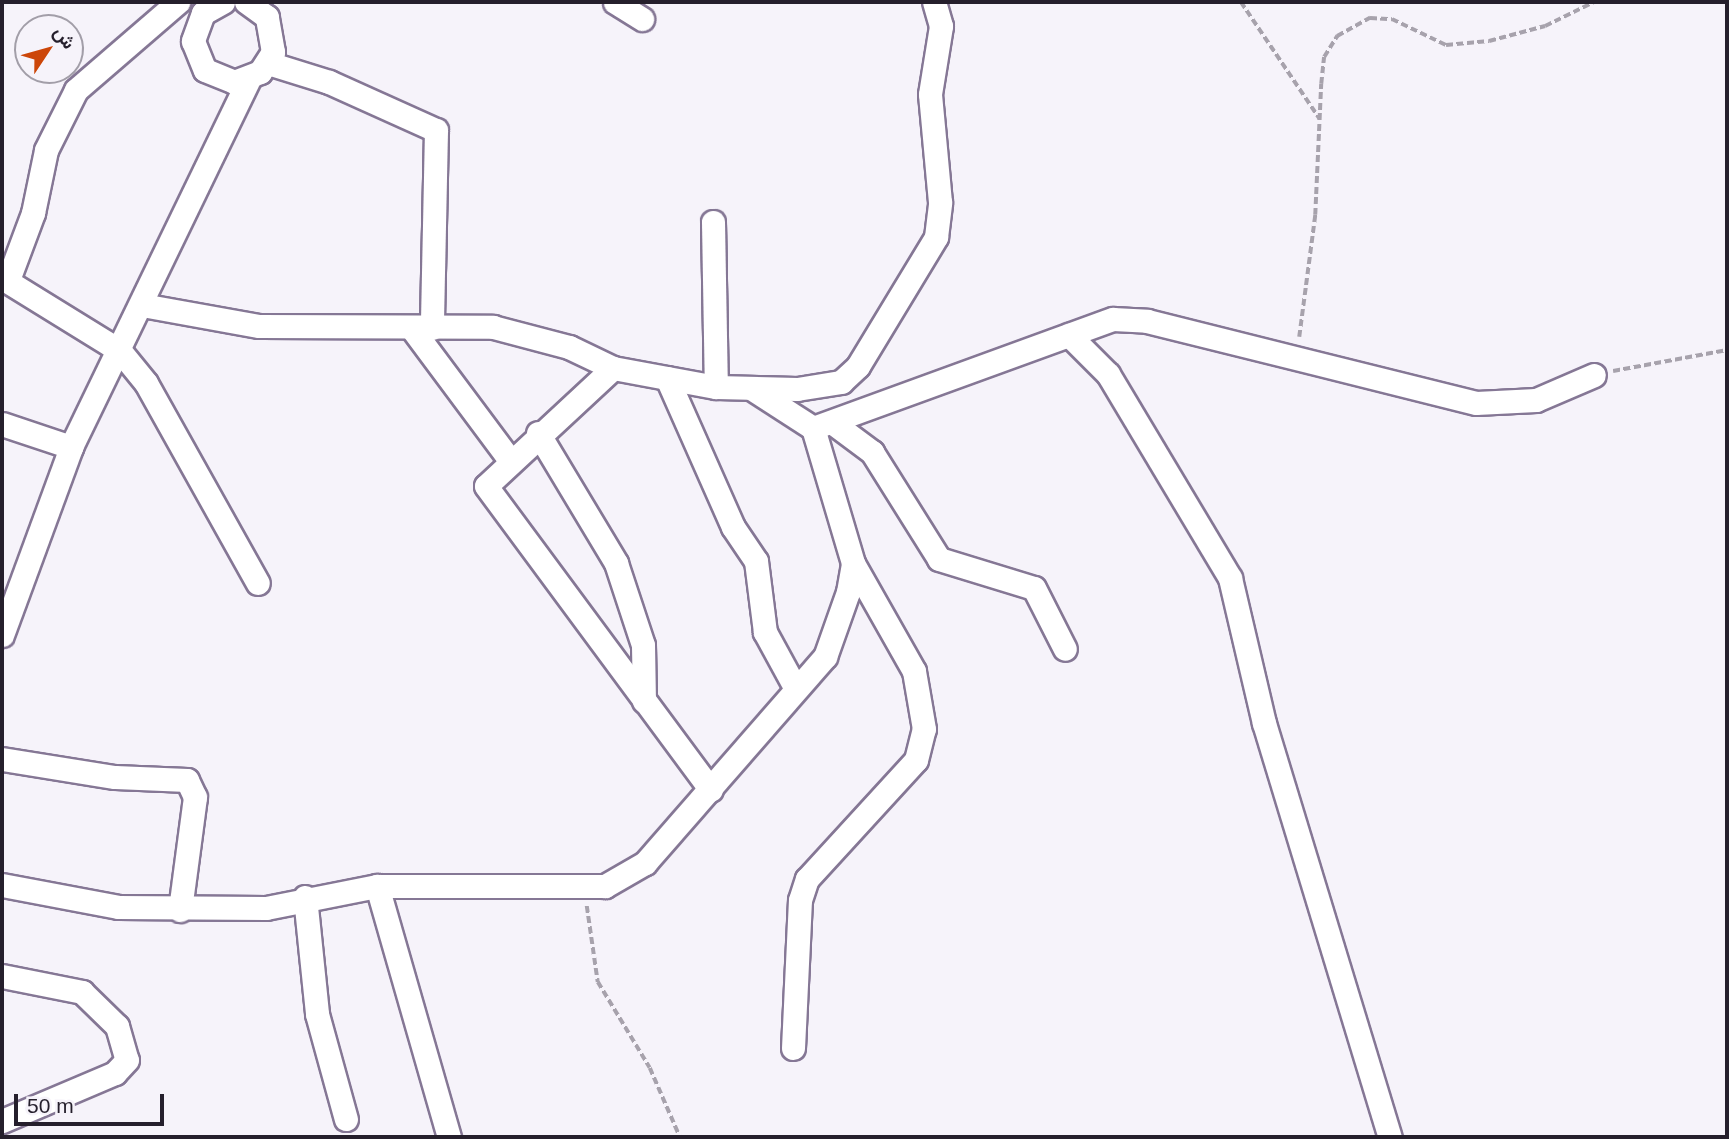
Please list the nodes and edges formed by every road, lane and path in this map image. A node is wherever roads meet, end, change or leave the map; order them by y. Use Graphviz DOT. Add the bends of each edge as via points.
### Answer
graph roads {
  1 [pos="178,2"];
  2 [pos="223,2"];
  3 [pos="246,2"];
  4 [pos="615,2"];
  5 [pos="934,2"];
  6 [pos="1241,2"];
  7 [pos="1594,2"];
  8 [pos="273,9"];
  9 [pos="642,19"];
  10 [pos="193,41"];
  11 [pos="268,63"];
  12 [pos="249,79"];
  13 [pos="1321,119"];
  14 [pos="713,222"];
  15 [pos="5,279"];
  16 [pos="142,305"];
  17 [pos="423,329"];
  18 [pos="1069,335"];
  19 [pos="1727,349"];
  20 [pos="120,351"];
  21 [pos="1295,360"];
  22 [pos="613,368"];
  23 [pos="1594,375"];
  24 [pos="667,379"];
  25 [pos="716,387"];
  26 [pos="754,390"];
  27 [pos="2,424"];
  28 [pos="823,426"];
  29 [pos="538,433"];
  30 [pos="71,447"];
  31 [pos="509,459"];
  32 [pos="853,563"];
  33 [pos="258,583"];
  34 [pos="2,635"];
  35 [pos="1065,649"];
  36 [pos="795,687"];
  37 [pos="644,701"];
  38 [pos="2,759"];
  39 [pos="711,790"];
  40 [pos="2,885"];
  41 [pos="377,886"];
  42 [pos="587,887"];
  43 [pos="305,897"];
  44 [pos="180,910"];
  45 [pos="2,976"];
  46 [pos="793,1048"];
  47 [pos="346,1119"];
  48 [pos="2,1121"];
  49 [pos="449,1137"];
  50 [pos="680,1137"];
  51 [pos="1390,1137"];
  1 -- 10 [label="street"];
  1 -- 15 [label="street" via="76,90 46,150 33,213"];
  2 -- 10 [label="street" via="203,13"];
  3 -- 8 [label="street"];
  4 -- 9 [label="street"];
  5 -- 26 [label="street" via="941,26 930,125 940,201 930,252 883,316 852,375 823,386"];
  6 -- 13 [label="path"];
  7 -- 13 [label="path" via="1520,34 1446,45 1392,19 1370,18 1337,36 1324,57"];
  8 -- 11 [label="street" via="275,40"];
  10 -- 12 [label="street" via="201,63 218,79"];
  11 -- 12 [label="street"];
  11 -- 17 [label="street" via="329,82 436,130"];
  12 -- 16 [label="street"];
  13 -- 21 [label="path"];
  14 -- 25 [label="street"];
  15 -- 20 [label="street"];
  16 -- 17 [label="street" via="259,326"];
  16 -- 20 [label="street"];
  17 -- 22 [label="street" via="531,335"];
  17 -- 31 [label="street"];
  18 -- 21 [label="street" via="1113,319 1147,321"];
  18 -- 28 [label="street"];
  18 -- 51 [label="street" via="1108,374 1230,578 1264,723"];
  19 -- 23 [label="path"];
  20 -- 30 [label="street"];
  20 -- 33 [label="street" via="146,383"];
  21 -- 23 [label="street" via="1507,405"];
  22 -- 24 [label="street"];
  22 -- 29 [label="street"];
  24 -- 25 [label="street"];
  24 -- 36 [label="street" via="733,527 756,561 765,632"];
  25 -- 26 [label="street"];
  26 -- 28 [label="street"];
  27 -- 30 [label="street"];
  28 -- 32 [label="street"];
  28 -- 35 [label="street" via="872,452 939,559 1034,588"];
  29 -- 31 [label="street"];
  29 -- 37 [label="street" via="616,563 643,645"];
  30 -- 34 [label="street"];
  31 -- 37 [label="street" via="486,486"];
  32 -- 36 [label="street" via="825,657"];
  32 -- 46 [label="street" via="914,671 924,729 916,760 807,879 800,900"];
  36 -- 39 [label="street"];
  37 -- 39 [label="street"];
  38 -- 44 [label="street" via="115,777 187,780 195,797"];
  39 -- 42 [label="street" via="645,863 605,886"];
  40 -- 44 [label="street" via="118,907"];
  41 -- 42 [label="street"];
  41 -- 43 [label="street"];
  41 -- 49 [label="street"];
  42 -- 50 [label="path" via="598,982 650,1068"];
  43 -- 44 [label="street" via="266,908"];
  43 -- 47 [label="street" via="317,1014"];
  45 -- 48 [label="street" via="82,992 117,1026 127,1060 115,1073"];
}
